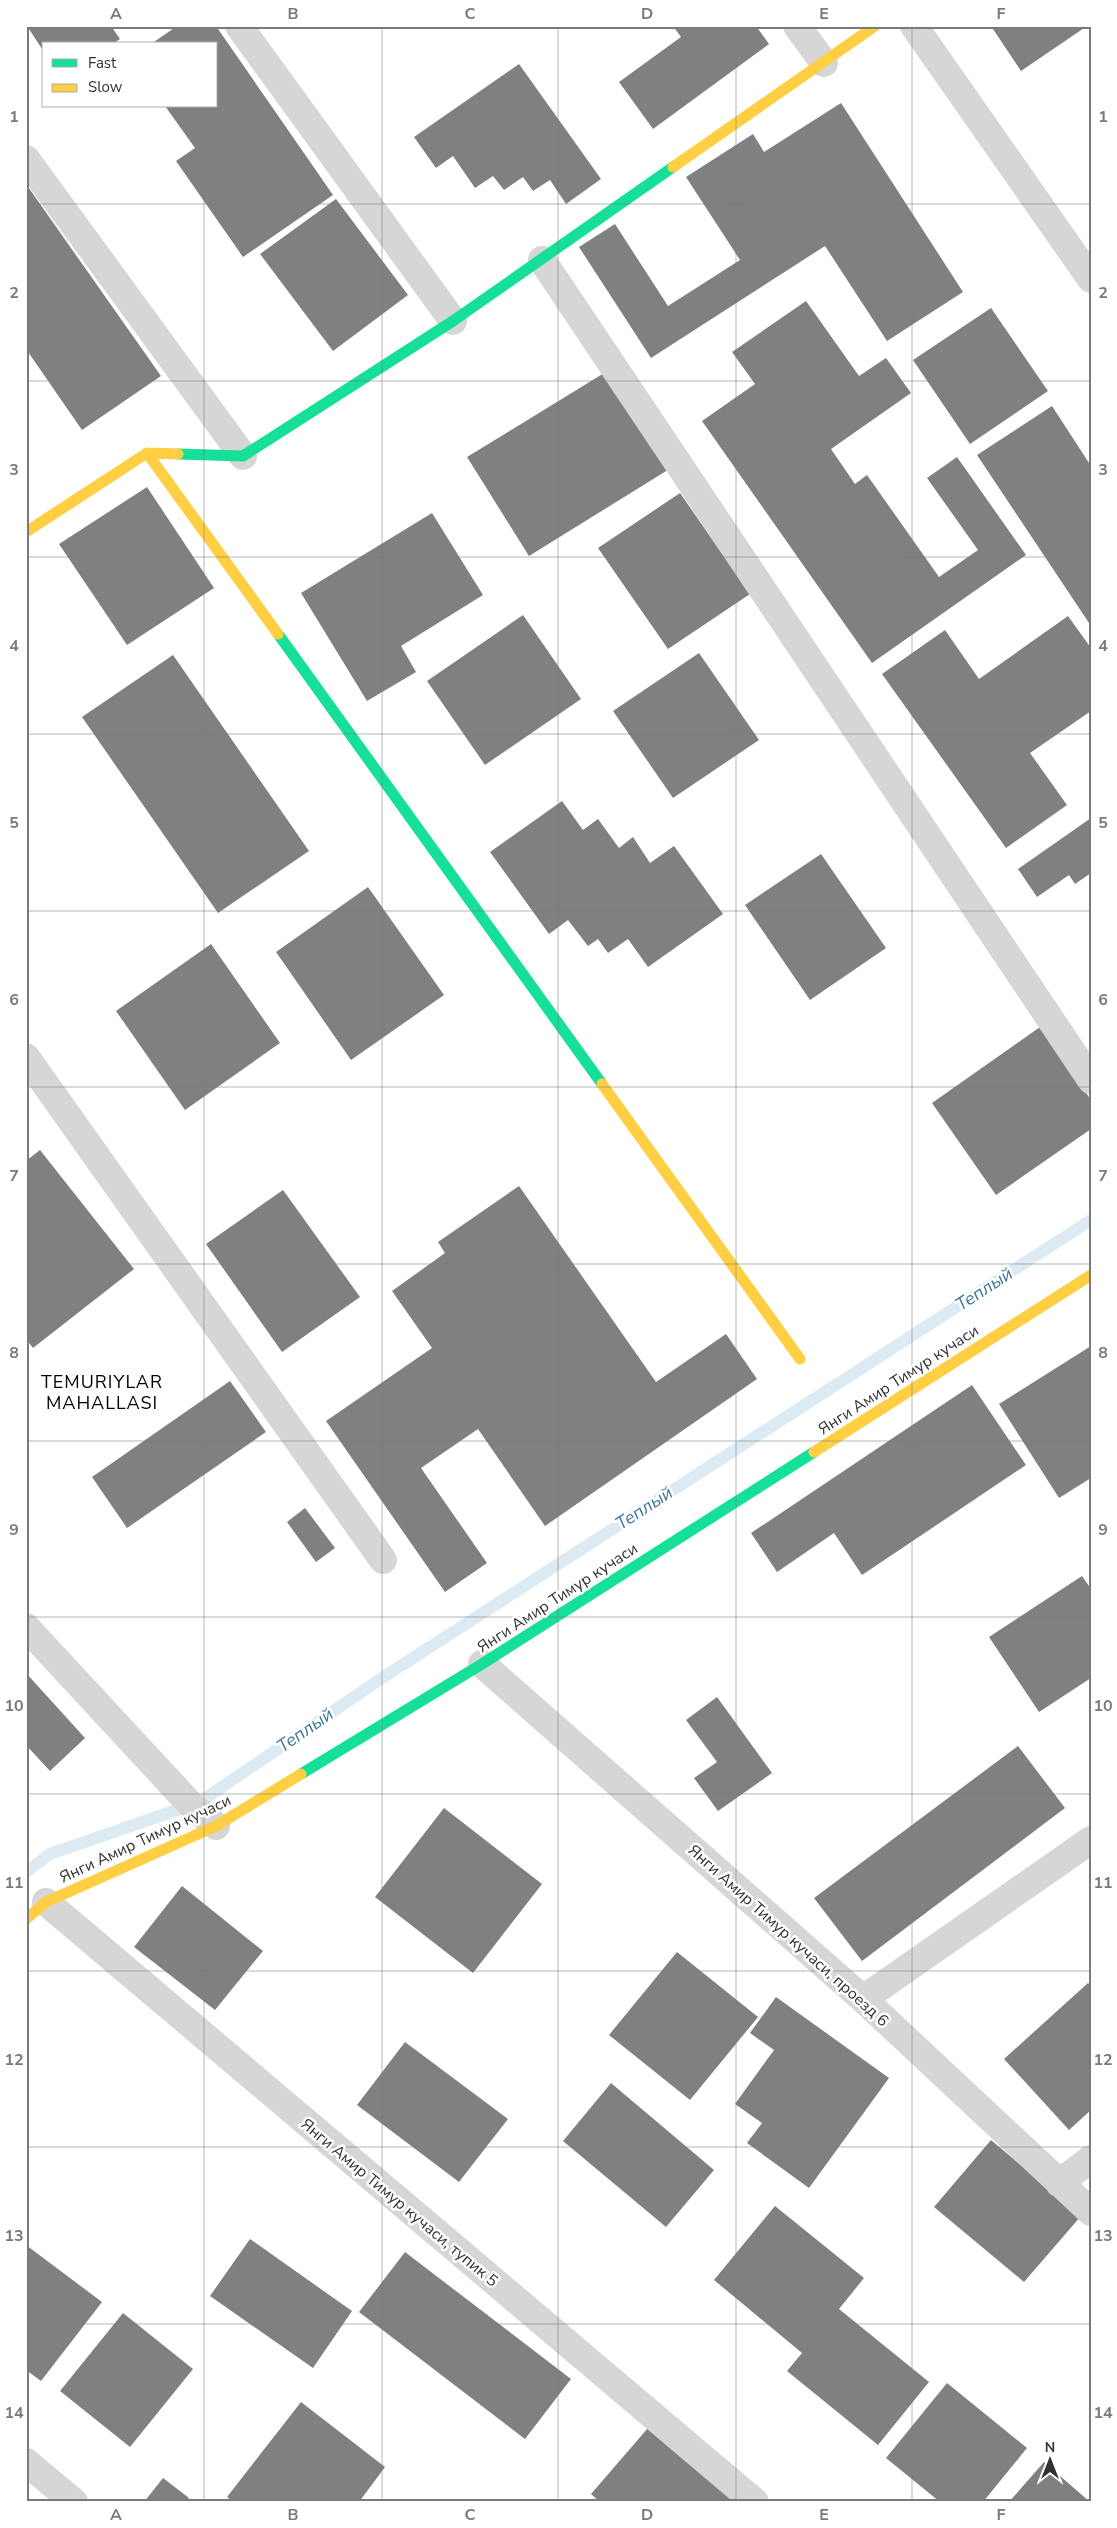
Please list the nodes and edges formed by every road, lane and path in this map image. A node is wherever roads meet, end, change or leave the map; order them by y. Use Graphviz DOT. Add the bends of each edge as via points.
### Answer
graph roads {
  1 [pos="239,26"];
  2 [pos="797,26"];
  3 [pos="875,26"];
  4 [pos="914,26"];
  5 [pos="824,63"];
  6 [pos="26,159"];
  7 [pos="542,260"];
  8 [pos="1091,279"];
  9 [pos="453,321"];
  10 [pos="147,453"];
  11 [pos="243,456"];
  12 [pos="26,532"];
  13 [pos="26,1056"];
  14 [pos="1091,1080"];
  15 [pos="1091,1275"];
  16 [pos="800,1359"];
  17 [pos="383,1560"];
  18 [pos="26,1627"];
  19 [pos="482,1664"];
  20 [pos="216,1826"];
  21 [pos="1091,1840"];
  22 [pos="36,1911"];
  23 [pos="863,1999"];
  24 [pos="1091,2159"];
  25 [pos="1059,2183"];
  26 [pos="1091,2212"];
  27 [pos="26,2462"];
  28 [pos="74,2502"];
  29 [pos="755,2502"];
  1 -- 9 [label="street"];
  2 -- 5 [label="street"];
  3 -- 5 [label="street"];
  4 -- 8 [label="street"];
  5 -- 7 [label="street"];
  6 -- 11 [label="street"];
  7 -- 9 [label="street"];
  7 -- 14 [label="street"];
  9 -- 11 [label="street"];
  10 -- 11 [label="street"];
  10 -- 12 [label="street"];
  10 -- 16 [label="street"];
  13 -- 17 [label="street"];
  15 -- 19 [label="street, Янги Амир Тимур кучаси"];
  18 -- 20 [label="street" via="191,1805"];
  19 -- 20 [label="street, Янги Амир Тимур кучаси"];
  19 -- 23 [label="street, Янги Амир Тимур кучаси, проезд 6"];
  20 -- 22 [label="street, Янги Амир Тимур кучаси"];
  21 -- 23 [label="street"];
  22 -- 29 [label="street, Янги Амир Тимур кучаси, тупик 5"];
  23 -- 25 [label="street, Янги Амир Тимур кучаси, проезд 6"];
  24 -- 25 [label="street"];
  25 -- 26 [label="street, Янги Амир Тимур кучаси, проезд 6"];
  27 -- 28 [label="street"];
}
